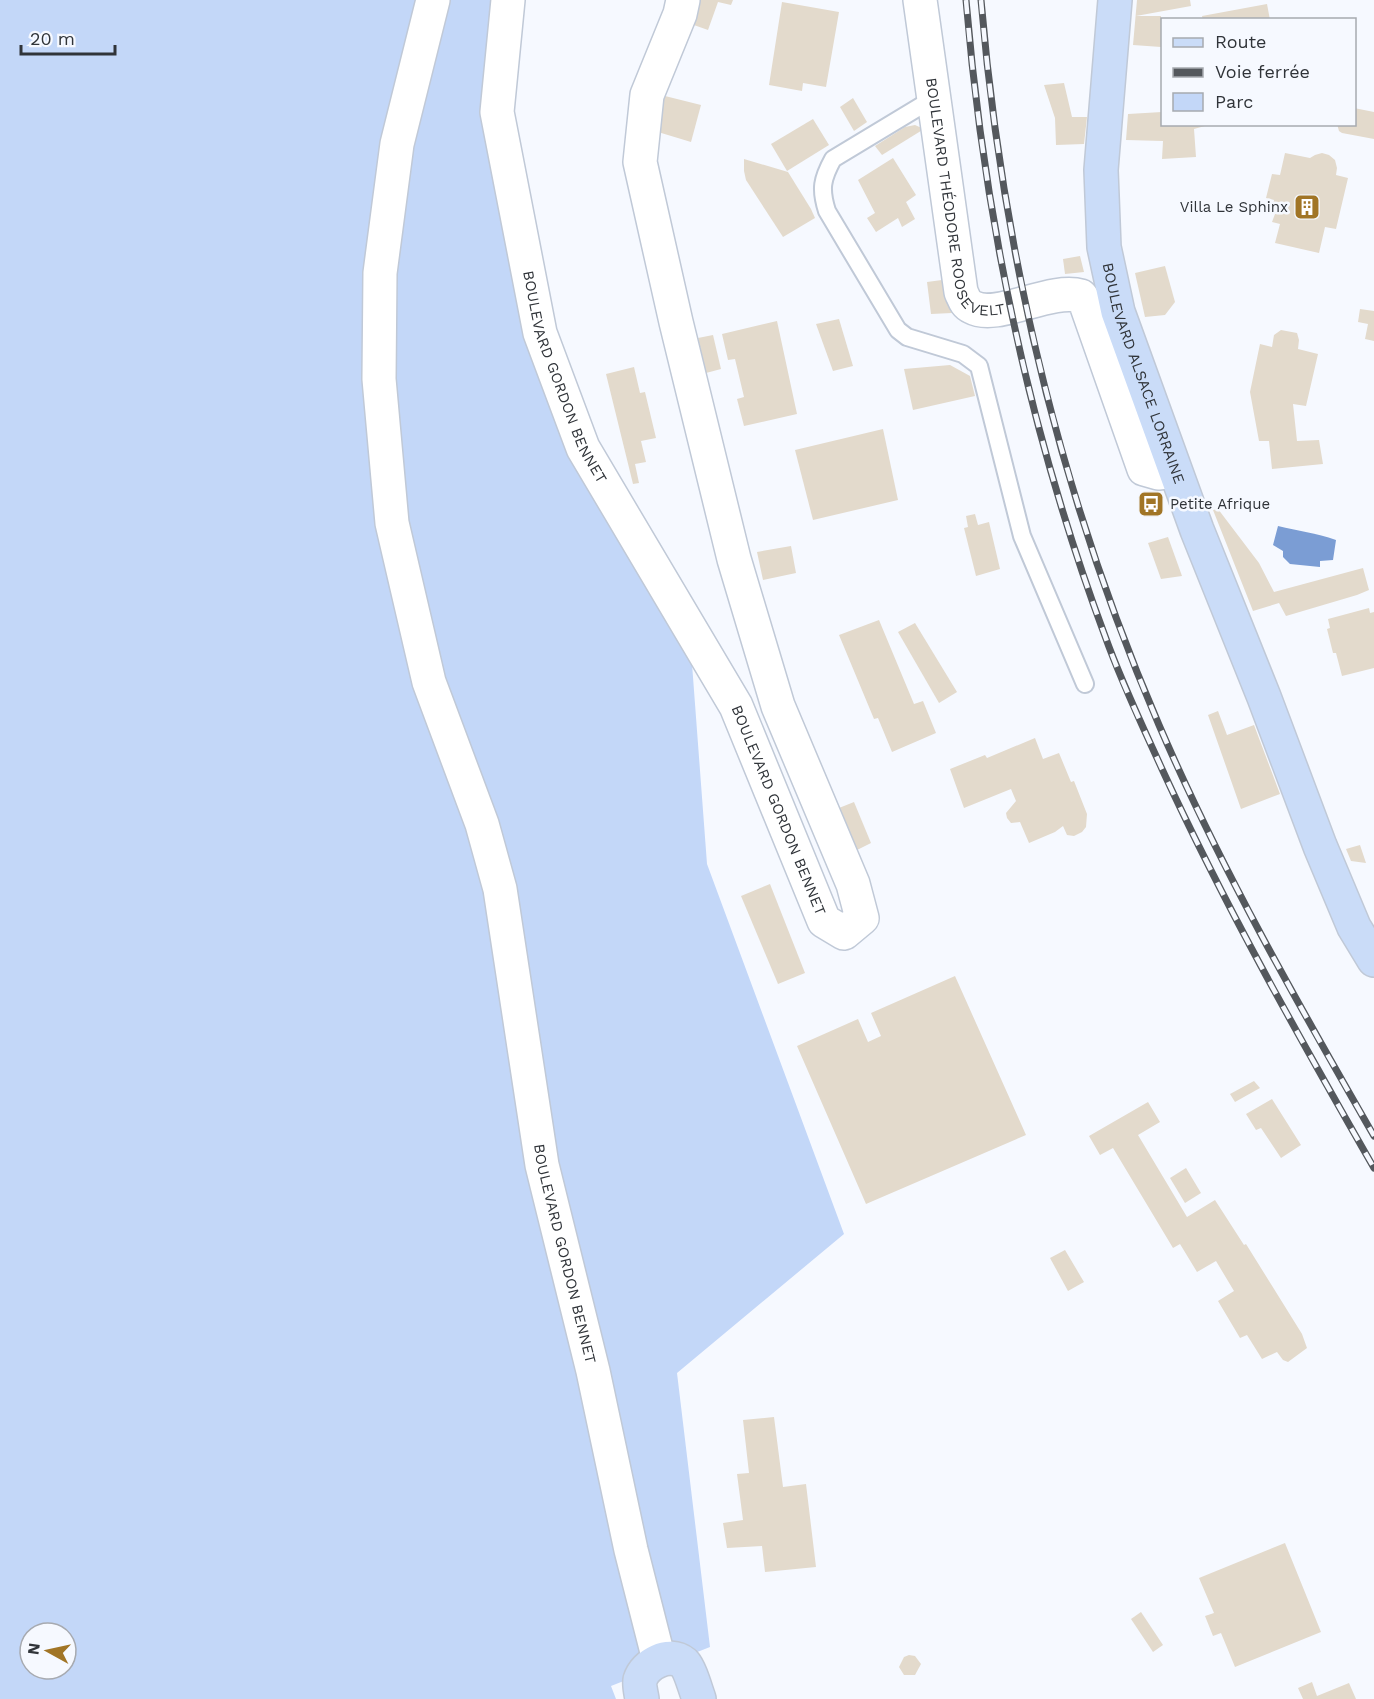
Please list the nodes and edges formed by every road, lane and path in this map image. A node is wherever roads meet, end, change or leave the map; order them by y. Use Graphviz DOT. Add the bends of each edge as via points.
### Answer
graph roads {
  1 [pos="433,0"];
  2 [pos="508,0"];
  3 [pos="682,0"];
  4 [pos="920,0"];
  5 [pos="1115,0"];
  6 [pos="934,98"];
  7 [pos="1175,471"];
  8 [pos="1085,684"];
  9 [pos="1374,960"];
  10 [pos="659,1660"];
  11 [pos="642,1699"];
  12 [pos="699,1699"];
  1 -- 10 [label="street, BOULEVARD GORDON BENNET" via="397,144 381,273 380,379 392,523 429,682 482,824 500,889 542,1165"];
  2 -- 3 [label="street, BOULEVARD GORDON BENNET" via="497,112 540,333 583,448 736,706 824,921 844,933 862,918 853,884 778,706 734,559 640,162 647,95"];
  4 -- 6 [label="street, BOULEVARD THÉODORE ROOSEVELT"];
  5 -- 7 [label="main road, BOULEVARD ALSACE LORRAINE" via="1101,170 1104,247 1118,312"];
  6 -- 7 [label="street, BOULEVARD THÉODORE ROOSEVELT" via="965,302 989,311 1064,294 1081,296 1144,469 1158,473"];
  6 -- 8 [label="lane" via="833,159 821,193 827,211 898,330 907,337 963,354 979,366 1022,536"];
  7 -- 9 [label="main road, BOULEVARD ALSACE LORRAINE" via="1320,846 1354,927"];
  10 -- 11 [label="main road" via="645,1669 639,1682"];
  10 -- 12 [label="main road" via="686,1665"];
}
